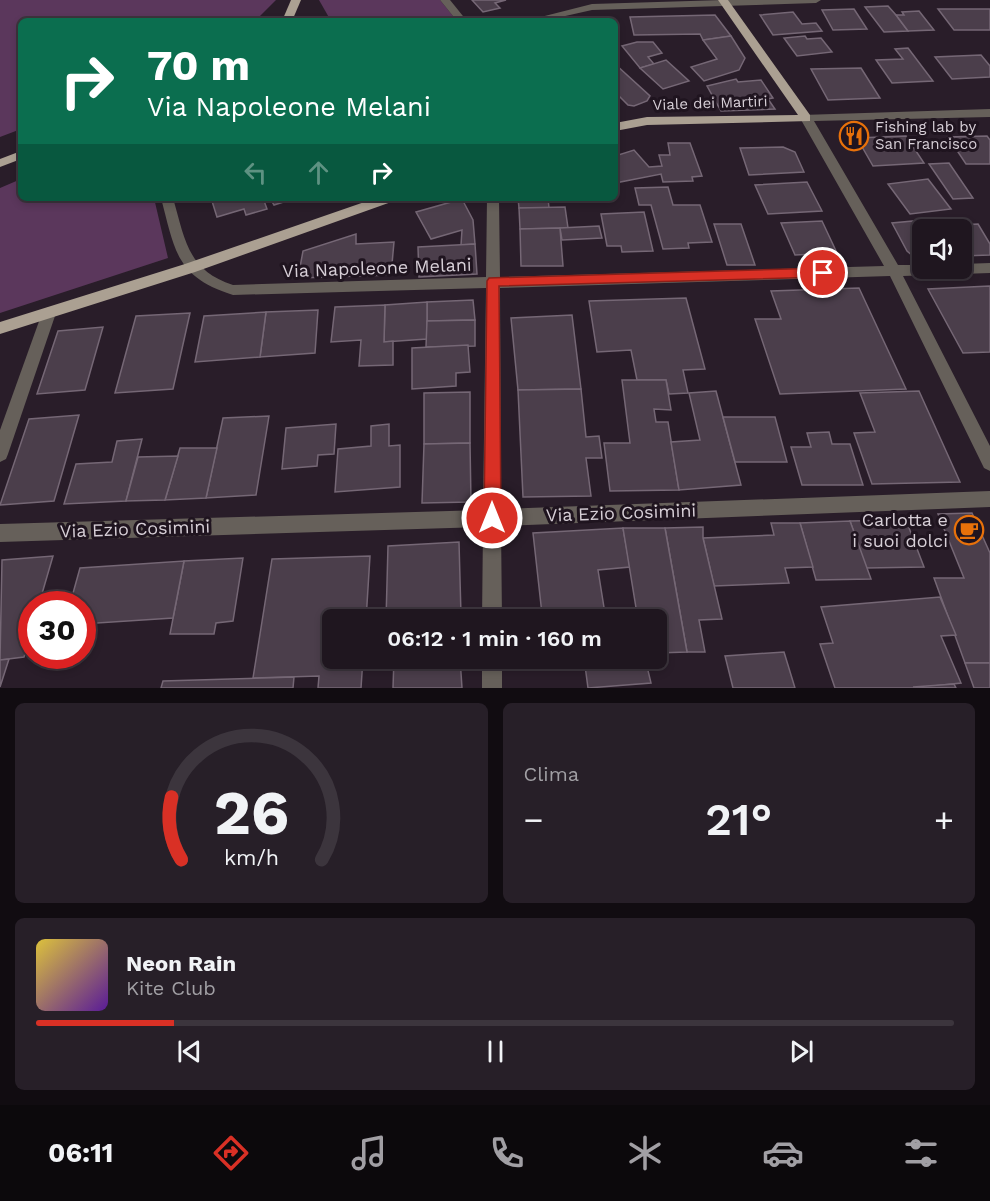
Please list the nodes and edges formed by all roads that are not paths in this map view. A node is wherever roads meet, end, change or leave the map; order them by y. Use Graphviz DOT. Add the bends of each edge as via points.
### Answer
graph roads {
  1 [pos="296,0"];
  2 [pos="445,0"];
  3 [pos="816,0"];
  4 [pos="723,1"];
  5 [pos="288,18"];
  6 [pos="460,18"];
  7 [pos="543,18"];
  8 [pos="990,113"];
  9 [pos="806,118"];
  10 [pos="618,126"];
  11 [pos="18,156"];
  12 [pos="0,163"];
  13 [pos="168,201"];
  14 [pos="380,201"];
  15 [pos="493,201"];
  16 [pos="190,268"];
  17 [pos="990,268"];
  18 [pos="894,271"];
  19 [pos="493,281"];
  20 [pos="49,314"];
  21 [pos="0,328"];
  22 [pos="0,454"];
  23 [pos="990,463"];
  24 [pos="990,499"];
  25 [pos="492,518"];
  26 [pos="0,533"];
  27 [pos="492,609"];
  28 [pos="492,669"];
  29 [pos="492,688"];
  1 -- 5 [label="main road"];
  2 -- 6 [label="street"];
  3 -- 4 [label="street"];
  4 -- 7 [label="street" via="592,7"];
  4 -- 9 [label="main road"];
  8 -- 9 [label="street"];
  9 -- 10 [label="main road, Viale dei Martiri" via="647,121"];
  9 -- 18 [label="street"];
  11 -- 12 [label="main road"];
  13 -- 16 [label="street"];
  14 -- 16 [label="main road"];
  15 -- 19 [label="street"];
  16 -- 19 [label="street, Via Napoleone Melani" via="216,285 233,290"];
  16 -- 20 [label="main road"];
  17 -- 18 [label="street, Via Napoleone Melani"];
  18 -- 19 [label="street, Via Napoleone Melani"];
  18 -- 23 [label="street"];
  19 -- 25 [label="street"];
  20 -- 21 [label="main road"];
  20 -- 22 [label="street"];
  24 -- 25 [label="street, Via Ezio Cosimini"];
  25 -- 26 [label="street, Via Ezio Cosimini"];
  25 -- 27 [label="street"];
  28 -- 29 [label="street"];
}
